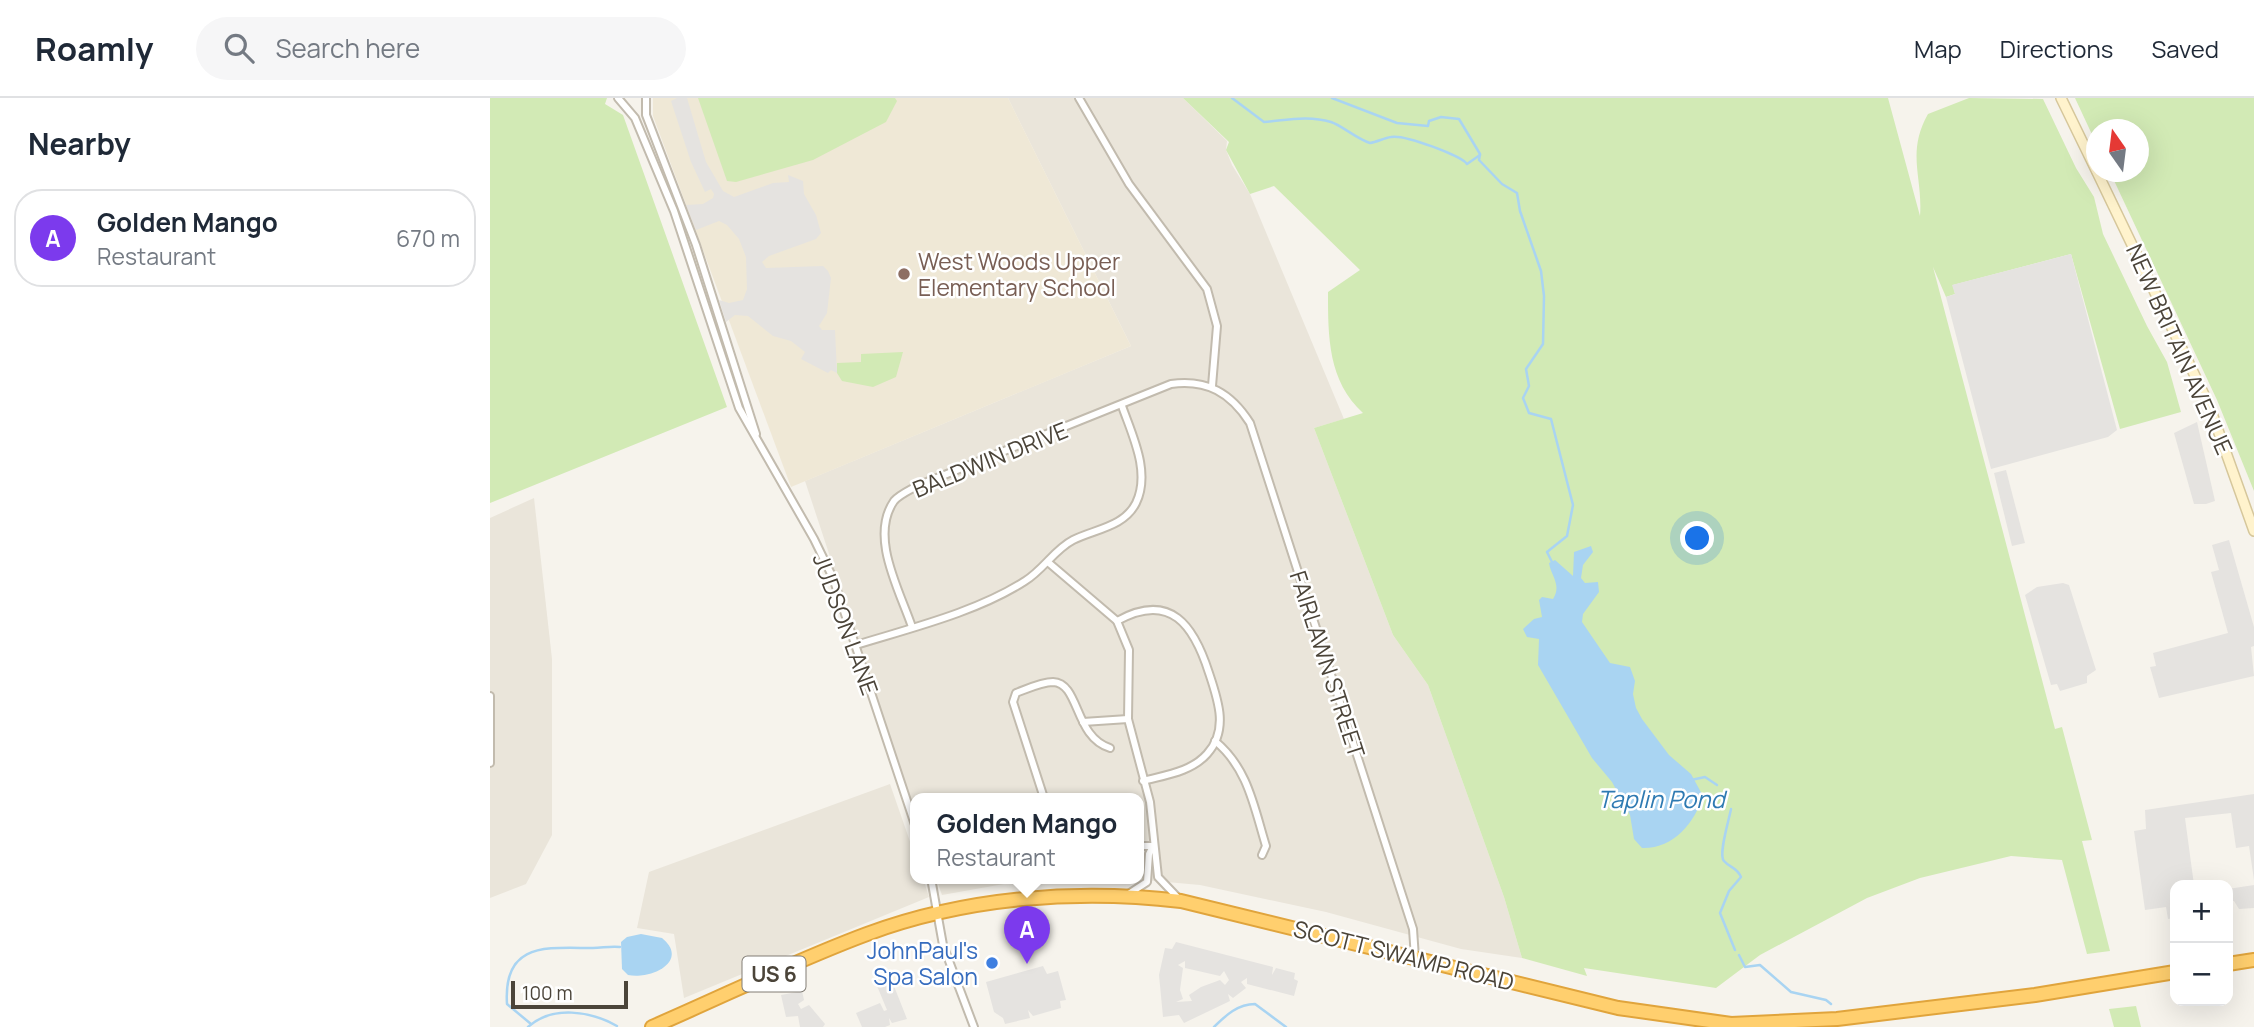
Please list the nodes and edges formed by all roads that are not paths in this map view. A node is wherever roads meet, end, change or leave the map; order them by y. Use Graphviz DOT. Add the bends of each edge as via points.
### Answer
graph roads {
  1 [pos="618,98"];
  2 [pos="646,98"];
  3 [pos="1079,98"];
  4 [pos="2061,98"];
  5 [pos="2086,149"];
  6 [pos="2102,182"];
  7 [pos="1212,386"];
  8 [pos="1122,405"];
  9 [pos="756,434"];
  10 [pos="2254,531"];
  11 [pos="1049,563"];
  12 [pos="1118,621"];
  13 [pos="912,627"];
  14 [pos="856,645"];
  15 [pos="490,696"];
  16 [pos="1128,719"];
  17 [pos="1083,722"];
  18 [pos="1215,741"];
  19 [pos="1111,748"];
  20 [pos="490,763"];
  21 [pos="1143,781"];
  22 [pos="1042,793"];
  23 [pos="910,810"];
  24 [pos="1144,846"];
  25 [pos="1153,846"];
  26 [pos="1262,855"];
  27 [pos="932,884"];
  28 [pos="1144,884"];
  29 [pos="1144,884"];
  30 [pos="1127,895"];
  31 [pos="1181,901"];
  32 [pos="937,913"];
  33 [pos="1415,958"];
  34 [pos="2254,960"];
  35 [pos="2233,963"];
  36 [pos="2170,973"];
  37 [pos="652,1027"];
  38 [pos="974,1027"];
  1 -- 9 [label="street, JUDSON LANE" via="635,118 674,211 728,381"];
  2 -- 9 [label="street, JUDSON LANE" via="649,125 696,245"];
  3 -- 7 [label="street" via="1129,184 1207,289 1217,326"];
  4 -- 5 [label="street, NEW BRITAIN AVENUE"];
  6 -- 10 [label="street, NEW BRITAIN AVENUE" via="2209,405"];
  7 -- 8 [label="street, BALDWIN DRIVE" via="1192,381 1171,384"];
  7 -- 33 [label="street, FAIRLAWN STREET" via="1237,402 1250,423 1413,929"];
  8 -- 11 [label="street" via="1141,468 1136,504 1118,522 1065,545"];
  8 -- 13 [label="street, BALDWIN DRIVE" via="917,486 895,499 885,524 886,549"];
  9 -- 14 [label="street, JUDSON LANE" via="825,560"];
  11 -- 12 [label="street"];
  11 -- 13 [label="street" via="1024,582"];
  12 -- 16 [label="street" via="1129,650"];
  12 -- 18 [label="street" via="1150,610 1171,614 1189,626 1200,644 1219,702 1221,720"];
  13 -- 14 [label="street"];
  14 -- 23 [label="street, JUDSON LANE"];
  15 -- 20 [label="street"];
  16 -- 17 [label="street"];
  16 -- 21 [label="street"];
  17 -- 19 [label="street" via="1093,740"];
  17 -- 22 [label="street" via="1069,690 1059,683 1048,682 1013,697"];
  18 -- 21 [label="street" via="1207,755 1192,765"];
  18 -- 26 [label="street" via="1246,779 1266,846"];
  21 -- 25 [label="street" via="1150,802"];
  24 -- 25 [label="street"];
  25 -- 28 [label="street"];
  25 -- 31 [label="street" via="1158,877"];
  27 -- 32 [label="street"];
  29 -- 30 [label="street"];
  30 -- 31 [label="highway, SCOTT SWAMP ROAD / US 6"];
  30 -- 32 [label="highway, SCOTT SWAMP ROAD / US 6" via="1055,895"];
  31 -- 33 [label="highway, SCOTT SWAMP ROAD / US 6"];
  32 -- 37 [label="highway, SCOTT SWAMP ROAD / US 6" via="868,934"];
  32 -- 38 [label="street" via="943,945"];
  33 -- 36 [label="highway, SCOTT SWAMP ROAD / US 6" via="1618,1008 1731,1024 1875,1015"];
  34 -- 35 [label="highway"];
}
